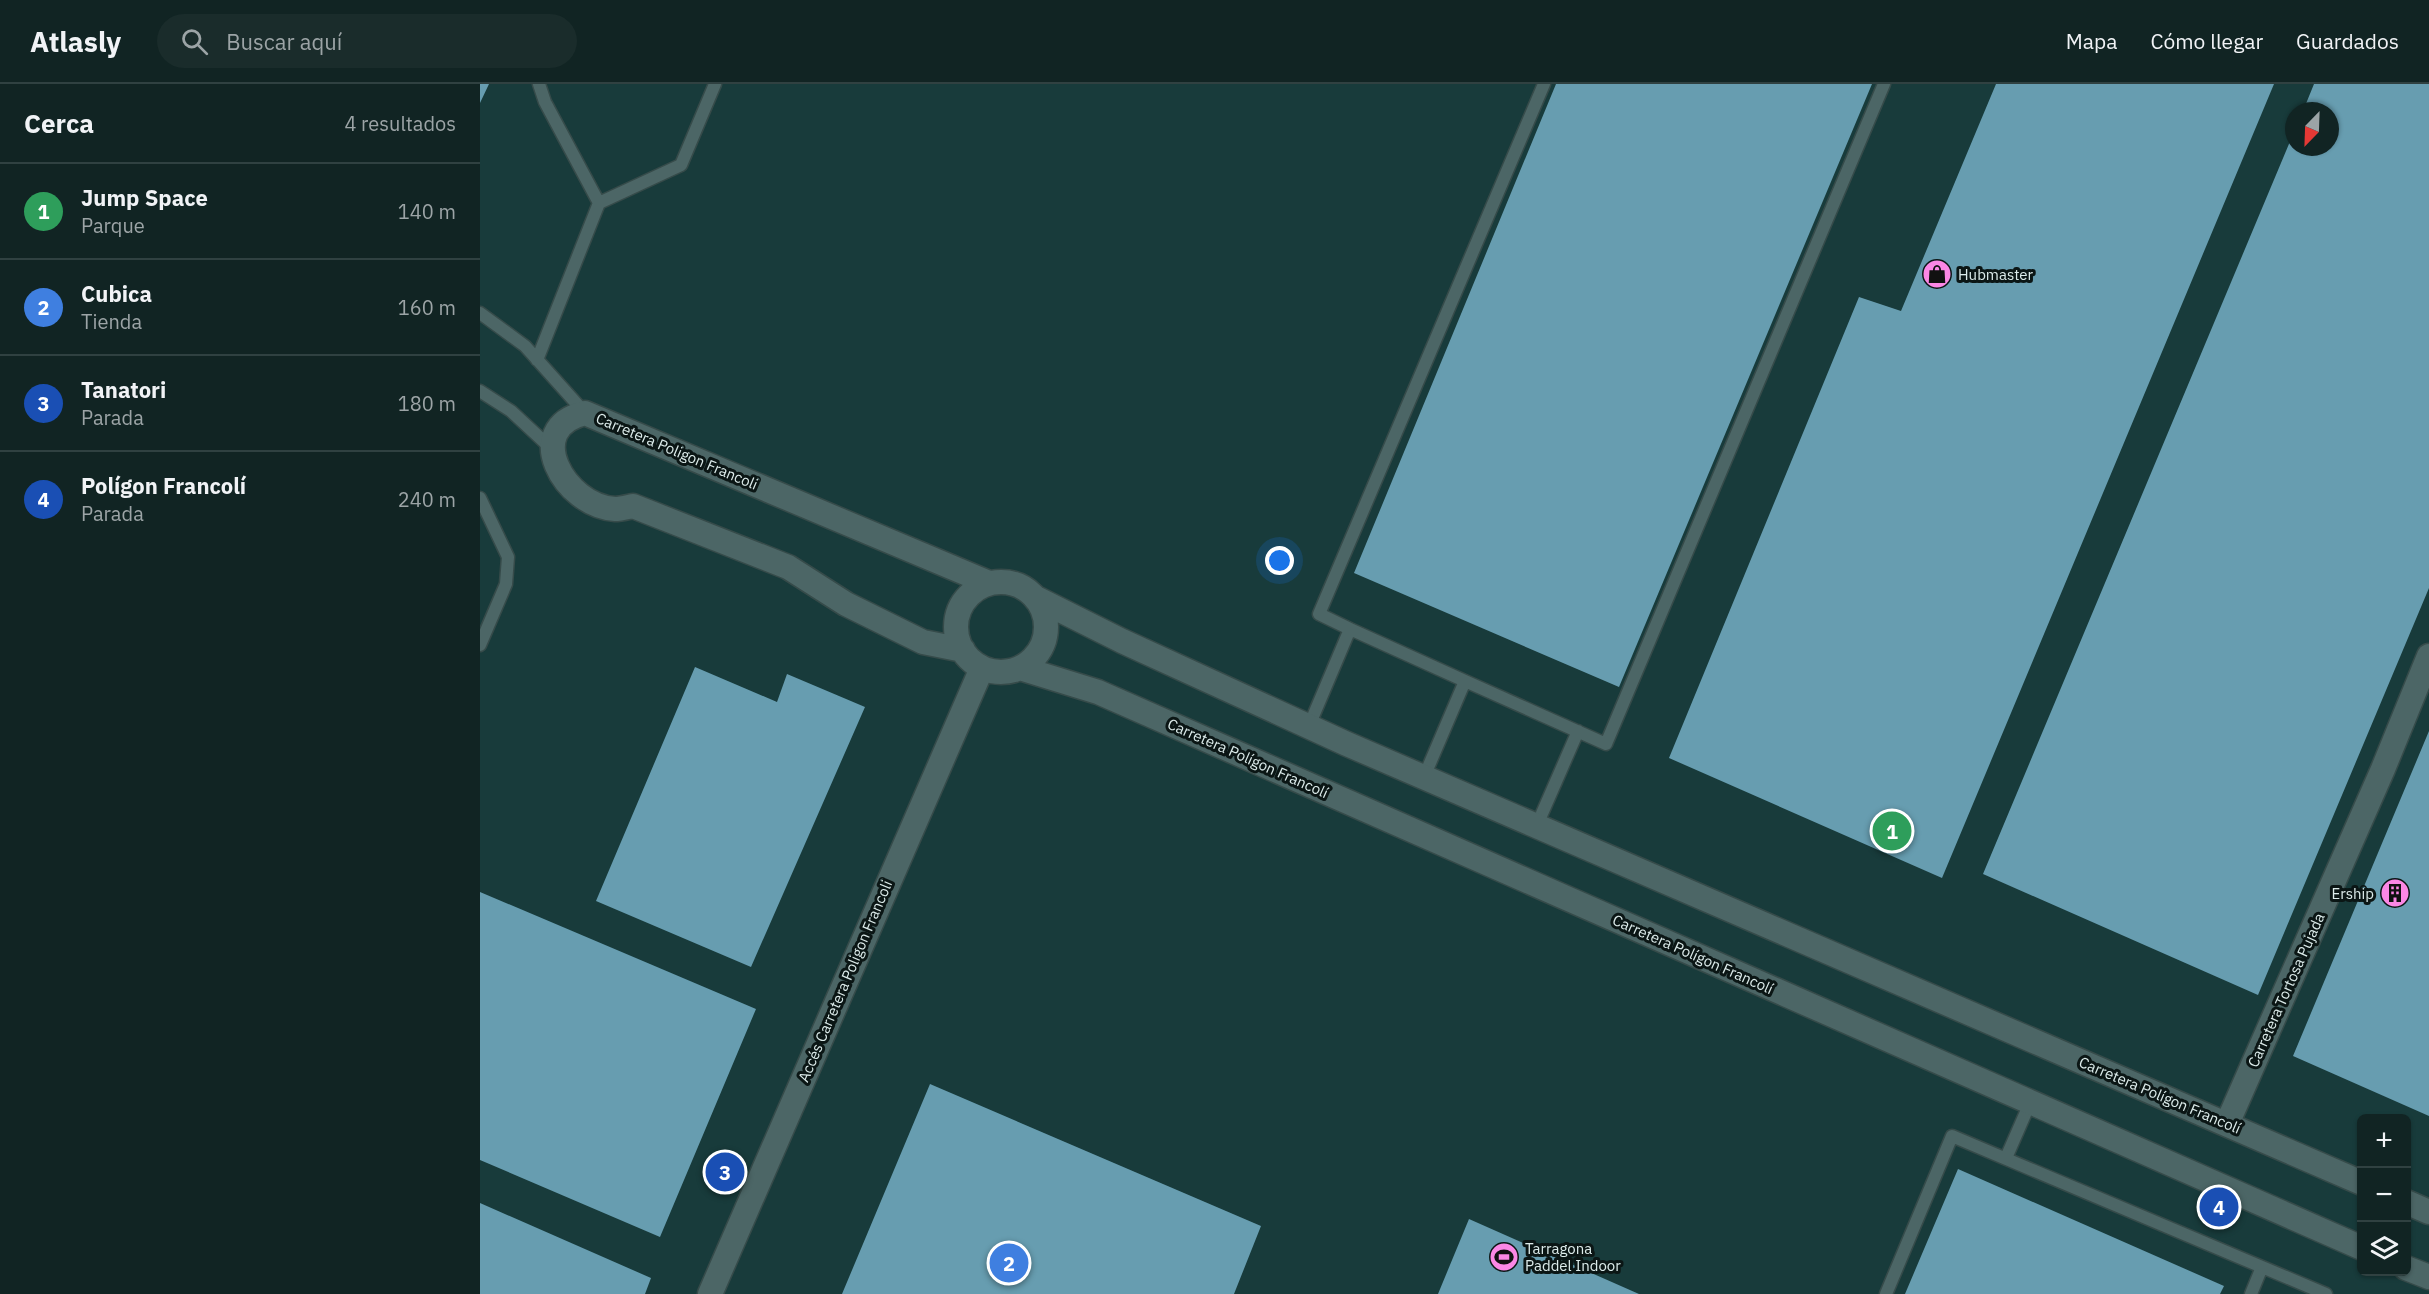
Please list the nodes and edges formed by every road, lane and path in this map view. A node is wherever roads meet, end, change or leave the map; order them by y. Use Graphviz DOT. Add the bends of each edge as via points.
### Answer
graph roads {
  1 [pos="539,84"];
  2 [pos="716,84"];
  3 [pos="1544,84"];
  4 [pos="1884,84"];
  5 [pos="599,203"];
  6 [pos="480,313"];
  7 [pos="537,360"];
  8 [pos="480,391"];
  9 [pos="585,413"];
  10 [pos="553,450"];
  11 [pos="480,498"];
  12 [pos="989,583"];
  13 [pos="1038,599"];
  14 [pos="1350,629"];
  15 [pos="480,645"];
  16 [pos="963,650"];
  17 [pos="2429,656"];
  18 [pos="982,668"];
  19 [pos="1020,668"];
  20 [pos="1465,681"];
  21 [pos="1309,726"];
  22 [pos="1578,731"];
  23 [pos="1424,777"];
  24 [pos="1537,825"];
  25 [pos="2030,1103"];
  26 [pos="2227,1124"];
  27 [pos="2006,1158"];
  28 [pos="2357,1181"];
  29 [pos="2411,1204"];
  30 [pos="2429,1212"];
  31 [pos="2357,1246"];
  32 [pos="2262,1267"];
  33 [pos="2411,1270"];
  34 [pos="2429,1277"];
  35 [pos="710,1294"];
  36 [pos="1886,1294"];
  37 [pos="2251,1294"];
  38 [pos="2326,1294"];
  1 -- 5 [label="lane"];
  2 -- 5 [label="lane" via="681,165"];
  3 -- 14 [label="lane" via="1319,614"];
  4 -- 22 [label="lane" via="1606,744"];
  5 -- 7 [label="lane"];
  6 -- 7 [label="lane" via="525,346"];
  7 -- 9 [label="lane"];
  8 -- 10 [label="lane" via="511,411"];
  9 -- 10 [label="street, Carretera Poligon Francoli" via="569,417 556,433"];
  9 -- 12 [label="street, Carretera Poligon Francoli"];
  10 -- 16 [label="street" via="556,469 588,500 614,509 633,506 788,567 846,604 923,642"];
  11 -- 15 [label="lane" via="508,557 506,584"];
  12 -- 13 [label="street" via="1016,584"];
  12 -- 16 [label="street" via="974,590 959,610 956,626"];
  13 -- 19 [label="street" via="1046,618 1046,638 1036,656"];
  13 -- 21 [label="street, Carretera Polígon Francolí"];
  14 -- 20 [label="lane"];
  14 -- 21 [label="lane"];
  16 -- 18 [label="street"];
  17 -- 26 [label="street, Carretera Tortosa Pujada"];
  18 -- 19 [label="street" via="998,672"];
  18 -- 35 [label="street, Accés Carretera Poligon Francoli"];
  19 -- 25 [label="street, Carretera Polígon Francolí" via="1098,692"];
  20 -- 22 [label="lane"];
  20 -- 23 [label="lane"];
  21 -- 23 [label="street, Carretera Polígon Francolí"];
  22 -- 24 [label="lane"];
  23 -- 24 [label="street, Carretera Polígon Francolí"];
  24 -- 26 [label="street, Carretera Polígon Francolí"];
  25 -- 27 [label="lane"];
  25 -- 31 [label="street, Carretera Polígon Francolí"];
  26 -- 28 [label="street, Carretera Polígon Francolí"];
  27 -- 32 [label="lane"];
  27 -- 36 [label="lane" via="1952,1136"];
  29 -- 30 [label="street"];
  32 -- 37 [label="lane"];
  32 -- 38 [label="lane"];
  33 -- 34 [label="street"];
}
